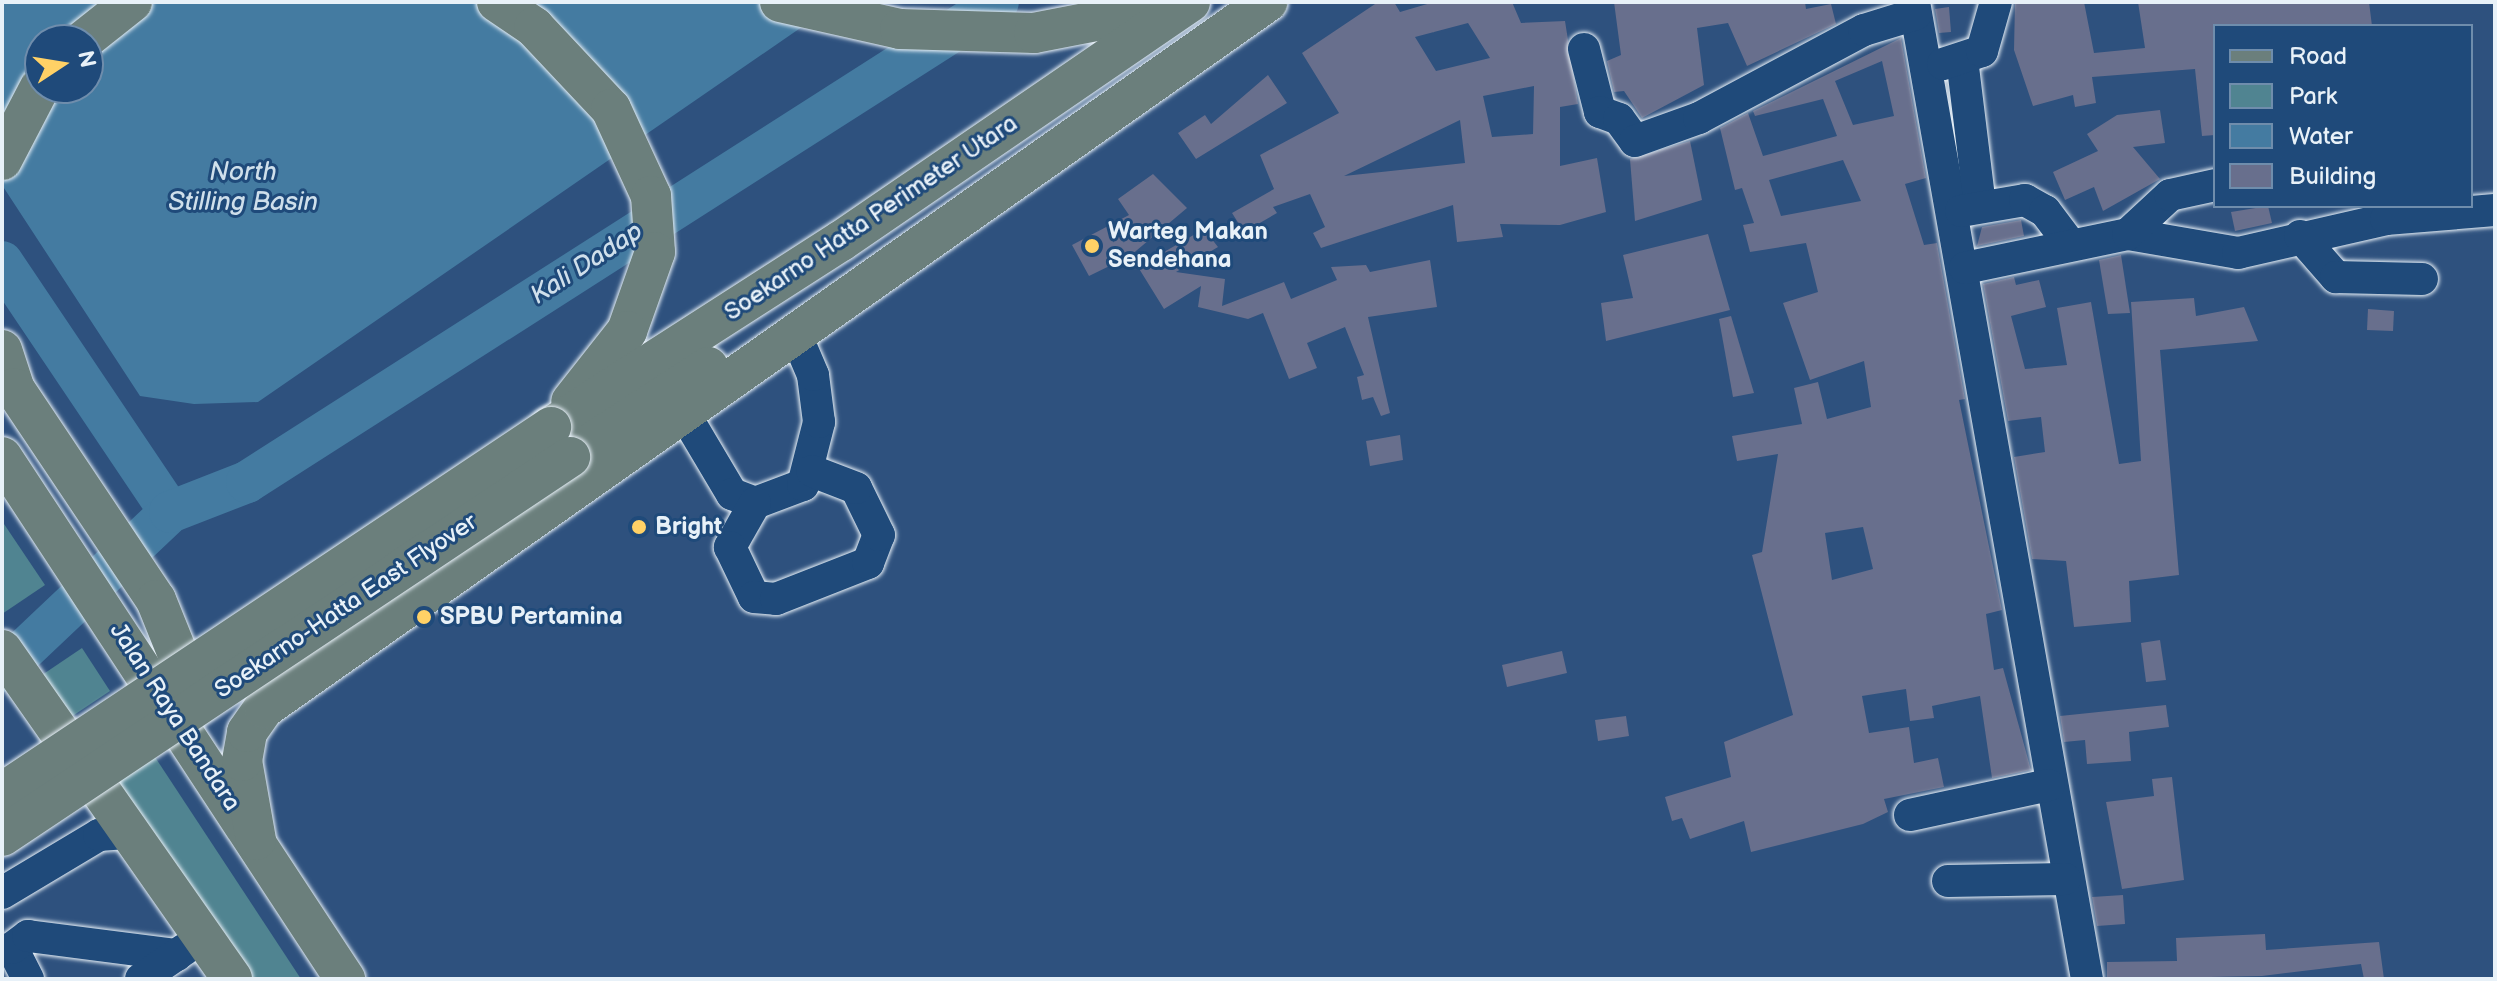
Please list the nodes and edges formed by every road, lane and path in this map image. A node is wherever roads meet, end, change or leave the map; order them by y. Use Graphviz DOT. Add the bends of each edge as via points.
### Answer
graph roads {
  1 [pos="132,2"];
  2 [pos="497,2"];
  3 [pos="780,2"];
  4 [pos="1267,2"];
  5 [pos="1996,2"];
  6 [pos="1189,3"];
  7 [pos="1915,8"];
  8 [pos="104,24"];
  9 [pos="1584,49"];
  10 [pos="1962,59"];
  11 [pos="1927,68"];
  12 [pos="31,104"];
  13 [pos="1072,135"];
  14 [pos="2,160"];
  15 [pos="2213,185"];
  16 [pos="1968,209"];
  17 [pos="2452,209"];
  18 [pos="2495,210"];
  19 [pos="2128,234"];
  20 [pos="2300,236"];
  21 [pos="2069,243"];
  22 [pos="1965,268"];
  23 [pos="2422,279"];
  24 [pos="796,335"];
  25 [pos="2,350"];
  26 [pos="685,415"];
  27 [pos="560,442"];
  28 [pos="2,457"];
  29 [pos="812,471"];
  30 [pos="755,503"];
  31 [pos="13,666"];
  32 [pos="219,782"];
  33 [pos="2049,785"];
  34 [pos="2,793"];
  35 [pos="1910,815"];
  36 [pos="126,833"];
  37 [pos="2,836"];
  38 [pos="256,840"];
  39 [pos="2065,879"];
  40 [pos="1948,881"];
  41 [pos="2,893"];
  42 [pos="190,946"];
  43 [pos="28,979"];
  44 [pos="141,979"];
  45 [pos="232,979"];
  46 [pos="345,979"];
  47 [pos="2087,979"];
  1 -- 8 [label="main road"];
  2 -- 27 [label="main road" via="534,27 611,109 644,172 655,252 627,331"];
  3 -- 6 [label="main road" via="900,29 1034,33"];
  4 -- 13 [label="main road"];
  5 -- 10 [label="street" via="1982,51"];
  6 -- 27 [label="main road, Soekarno Hatta Perimeter Utara" via="841,241"];
  7 -- 9 [label="street" via="1699,118 1635,141 1619,119 1600,112"];
  7 -- 11 [label="street"];
  10 -- 11 [label="street"];
  10 -- 16 [label="street"];
  11 -- 16 [label="street"];
  12 -- 14 [label="main road"];
  13 -- 24 [label="main road"];
  13 -- 27 [label="main road"];
  15 -- 19 [label="street" via="2170,195"];
  16 -- 21 [label="street" via="2035,203"];
  16 -- 22 [label="street"];
  17 -- 18 [label="street"];
  17 -- 20 [label="street"];
  19 -- 20 [label="street" via="2238,253"];
  19 -- 21 [label="street"];
  20 -- 23 [label="street" via="2336,277"];
  21 -- 22 [label="street"];
  22 -- 33 [label="street"];
  24 -- 26 [label="main road"];
  24 -- 29 [label="street" via="813,375 819,422"];
  25 -- 32 [label="main road" via="14,388 156,600 211,739"];
  26 -- 30 [label="street" via="732,494"];
  26 -- 38 [label="main road" via="264,708 247,732 242,761"];
  27 -- 34 [label="main road, Soekarno-Hatta East Flyover, bridge"];
  27 -- 37 [label="main road, Soekarno-Hatta East Flyover, bridge"];
  28 -- 32 [label="main road, Jalan Raya Bandara"];
  29 -- 30 [label="street" via="803,485"];
  29 -- 30 [label="street" via="856,488 879,535 868,563 776,599 754,597 730,547"];
  31 -- 36 [label="main road"];
  32 -- 38 [label="main road, Jalan Raya Bandara"];
  33 -- 35 [label="street"];
  33 -- 39 [label="street"];
  36 -- 41 [label="street" via="99,835"];
  36 -- 42 [label="main road"];
  38 -- 46 [label="main road, Jalan Raya Bandara"];
  39 -- 40 [label="street"];
  39 -- 47 [label="street"];
  42 -- 43 [label="street" via="28,936 12,948"];
  42 -- 44 [label="street"];
  42 -- 45 [label="main road"];
}
